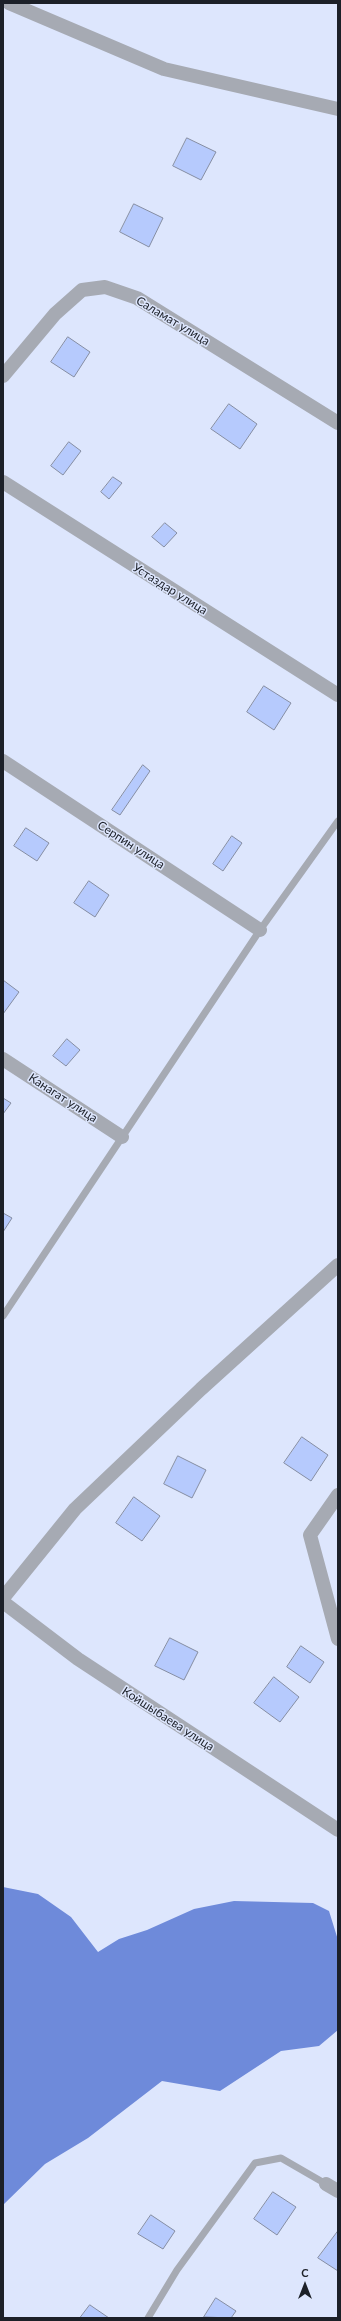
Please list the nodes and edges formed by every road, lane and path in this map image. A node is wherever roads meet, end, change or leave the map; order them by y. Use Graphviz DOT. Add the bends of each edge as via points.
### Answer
graph roads {
  1 [pos="9,3"];
  2 [pos="338,109"];
  3 [pos="3,376"];
  4 [pos="338,423"];
  5 [pos="3,482"];
  6 [pos="338,695"];
  7 [pos="3,760"];
  8 [pos="338,821"];
  9 [pos="260,930"];
  10 [pos="3,1059"];
  11 [pos="122,1136"];
  12 [pos="338,1265"];
  13 [pos="3,1316"];
  14 [pos="338,1495"];
  15 [pos="3,1598"];
  16 [pos="3,1602"];
  17 [pos="338,1639"];
  18 [pos="338,1830"];
  19 [pos="332,2188"];
  20 [pos="148,2318"];
  1 -- 2 [label="street" via="164,69"];
  3 -- 4 [label="street, Саламат улица" via="55,314 82,290 105,287 137,298"];
  5 -- 6 [label="street, Устаздар улица"];
  7 -- 9 [label="street, Серпин улица"];
  8 -- 9 [label="lane"];
  9 -- 11 [label="lane"];
  10 -- 11 [label="street, Канагат улица"];
  11 -- 13 [label="lane"];
  12 -- 15 [label="street" via="75,1509"];
  14 -- 17 [label="street" via="310,1535"];
  16 -- 18 [label="street, Койшыбаева улица" via="78,1659"];
  19 -- 20 [label="lane" via="281,2158 255,2164 177,2270"];
}
